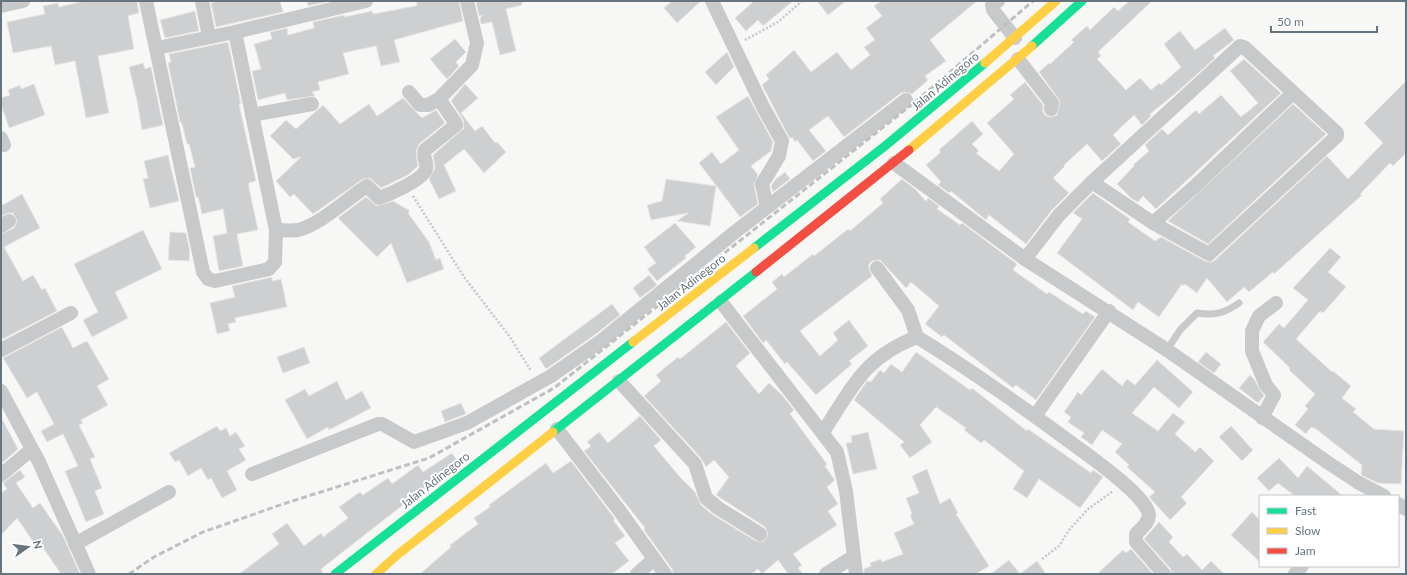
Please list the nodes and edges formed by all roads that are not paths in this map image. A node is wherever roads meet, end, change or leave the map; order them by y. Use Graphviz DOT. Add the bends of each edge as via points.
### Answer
graph roads {
  1 [pos="23,1"];
  2 [pos="146,1"];
  3 [pos="202,1"];
  4 [pos="366,1"];
  5 [pos="467,1"];
  6 [pos="712,1"];
  7 [pos="998,1"];
  8 [pos="1056,1"];
  9 [pos="1082,1"];
  10 [pos="1,6"];
  11 [pos="235,32"];
  12 [pos="209,37"];
  13 [pos="1015,38"];
  14 [pos="157,48"];
  15 [pos="1018,59"];
  16 [pos="410,92"];
  17 [pos="1293,93"];
  18 [pos="439,99"];
  19 [pos="906,100"];
  20 [pos="312,104"];
  21 [pos="1051,109"];
  22 [pos="252,115"];
  23 [pos="894,163"];
  24 [pos="1092,182"];
  25 [pos="767,207"];
  26 [pos="1153,223"];
  27 [pos="276,230"];
  28 [pos="735,232"];
  29 [pos="750,251"];
  30 [pos="1025,259"];
  31 [pos="877,268"];
  32 [pos="720,302"];
  33 [pos="1239,303"];
  34 [pos="1276,303"];
  35 [pos="1109,311"];
  36 [pos="72,313"];
  37 [pos="917,337"];
  38 [pos="1,350"];
  39 [pos="1167,350"];
  40 [pos="619,381"];
  41 [pos="1,391"];
  42 [pos="1035,416"];
  43 [pos="1262,418"];
  44 [pos="557,429"];
  45 [pos="823,432"];
  46 [pos="32,449"];
  47 [pos="252,474"];
  48 [pos="1,475"];
  49 [pos="169,492"];
  50 [pos="1375,494"];
  51 [pos="415,511"];
  52 [pos="429,531"];
  53 [pos="760,534"];
  54 [pos="381,537"];
  55 [pos="75,544"];
  56 [pos="396,556"];
  57 [pos="853,557"];
  58 [pos="654,560"];
  59 [pos="89,574"];
  60 [pos="335,574"];
  61 [pos="376,574"];
  62 [pos="636,574"];
  63 [pos="665,574"];
  64 [pos="826,574"];
  65 [pos="856,574"];
  66 [pos="1164,574"];
  1 -- 10 [label="street"];
  2 -- 14 [label="street"];
  3 -- 12 [label="street"];
  4 -- 11 [label="street"];
  5 -- 18 [label="street" via="477,43 475,58 467,72"];
  6 -- 25 [label="street" via="782,141 779,156 762,184"];
  7 -- 13 [label="street" via="992,6 993,10"];
  8 -- 13 [label="highway, Jalan Adinegoro"];
  9 -- 15 [label="highway"];
  11 -- 12 [label="street"];
  11 -- 22 [label="street"];
  12 -- 14 [label="street"];
  13 -- 29 [label="highway, Jalan Adinegoro" via="885,146"];
  14 -- 27 [label="street" via="203,272 208,279 215,280 269,269 275,262"];
  15 -- 21 [label="street" via="1052,104"];
  15 -- 23 [label="highway"];
  16 -- 18 [label="street" via="422,106"];
  17 -- 24 [label="street" via="1240,46"];
  17 -- 26 [label="street"];
  17 -- 26 [label="street" via="1338,136 1211,254 1206,254"];
  18 -- 27 [label="street" via="456,125 425,150 426,170 406,185 379,198 368,186 305,228"];
  19 -- 25 [label="street"];
  20 -- 22 [label="street"];
  22 -- 27 [label="street"];
  23 -- 30 [label="street"];
  23 -- 32 [label="highway"];
  24 -- 26 [label="street"];
  24 -- 30 [label="street" via="1059,215"];
  25 -- 28 [label="street"];
  28 -- 29 [label="street"];
  28 -- 47 [label="street" via="601,341 538,384 467,423 414,442 378,424"];
  29 -- 51 [label="highway, Jalan Adinegoro"];
  30 -- 35 [label="street"];
  31 -- 37 [label="street" via="908,310"];
  32 -- 40 [label="highway"];
  32 -- 45 [label="street" via="800,407"];
  33 -- 39 [label="lane" via="1228,311 1216,315 1197,313 1180,330"];
  34 -- 43 [label="street" via="1259,316 1252,331 1252,351 1266,385 1274,395"];
  35 -- 39 [label="street"];
  35 -- 42 [label="street"];
  36 -- 38 [label="street"];
  37 -- 42 [label="street"];
  37 -- 45 [label="street" via="887,351 860,375"];
  39 -- 43 [label="street"];
  40 -- 44 [label="highway"];
  40 -- 53 [label="street" via="695,464 706,498"];
  41 -- 46 [label="street"];
  42 -- 66 [label="street" via="1123,484 1141,502 1149,516 1148,521 1136,534 1136,542"];
  43 -- 50 [label="street"];
  44 -- 52 [label="highway"];
  44 -- 58 [label="street"];
  45 -- 57 [label="street" via="837,452 846,491"];
  46 -- 48 [label="street"];
  46 -- 55 [label="street"];
  49 -- 55 [label="street"];
  51 -- 52 [label="highway" via="418,525"];
  51 -- 54 [label="highway, Jalan Adinegoro"];
  52 -- 56 [label="highway"];
  54 -- 56 [label="highway" via="387,537 396,549"];
  54 -- 60 [label="highway, Jalan Adinegoro"];
  55 -- 59 [label="street"];
  56 -- 61 [label="highway"];
  57 -- 64 [label="street"];
  57 -- 65 [label="street"];
  58 -- 62 [label="street"];
  58 -- 63 [label="street"];
}
